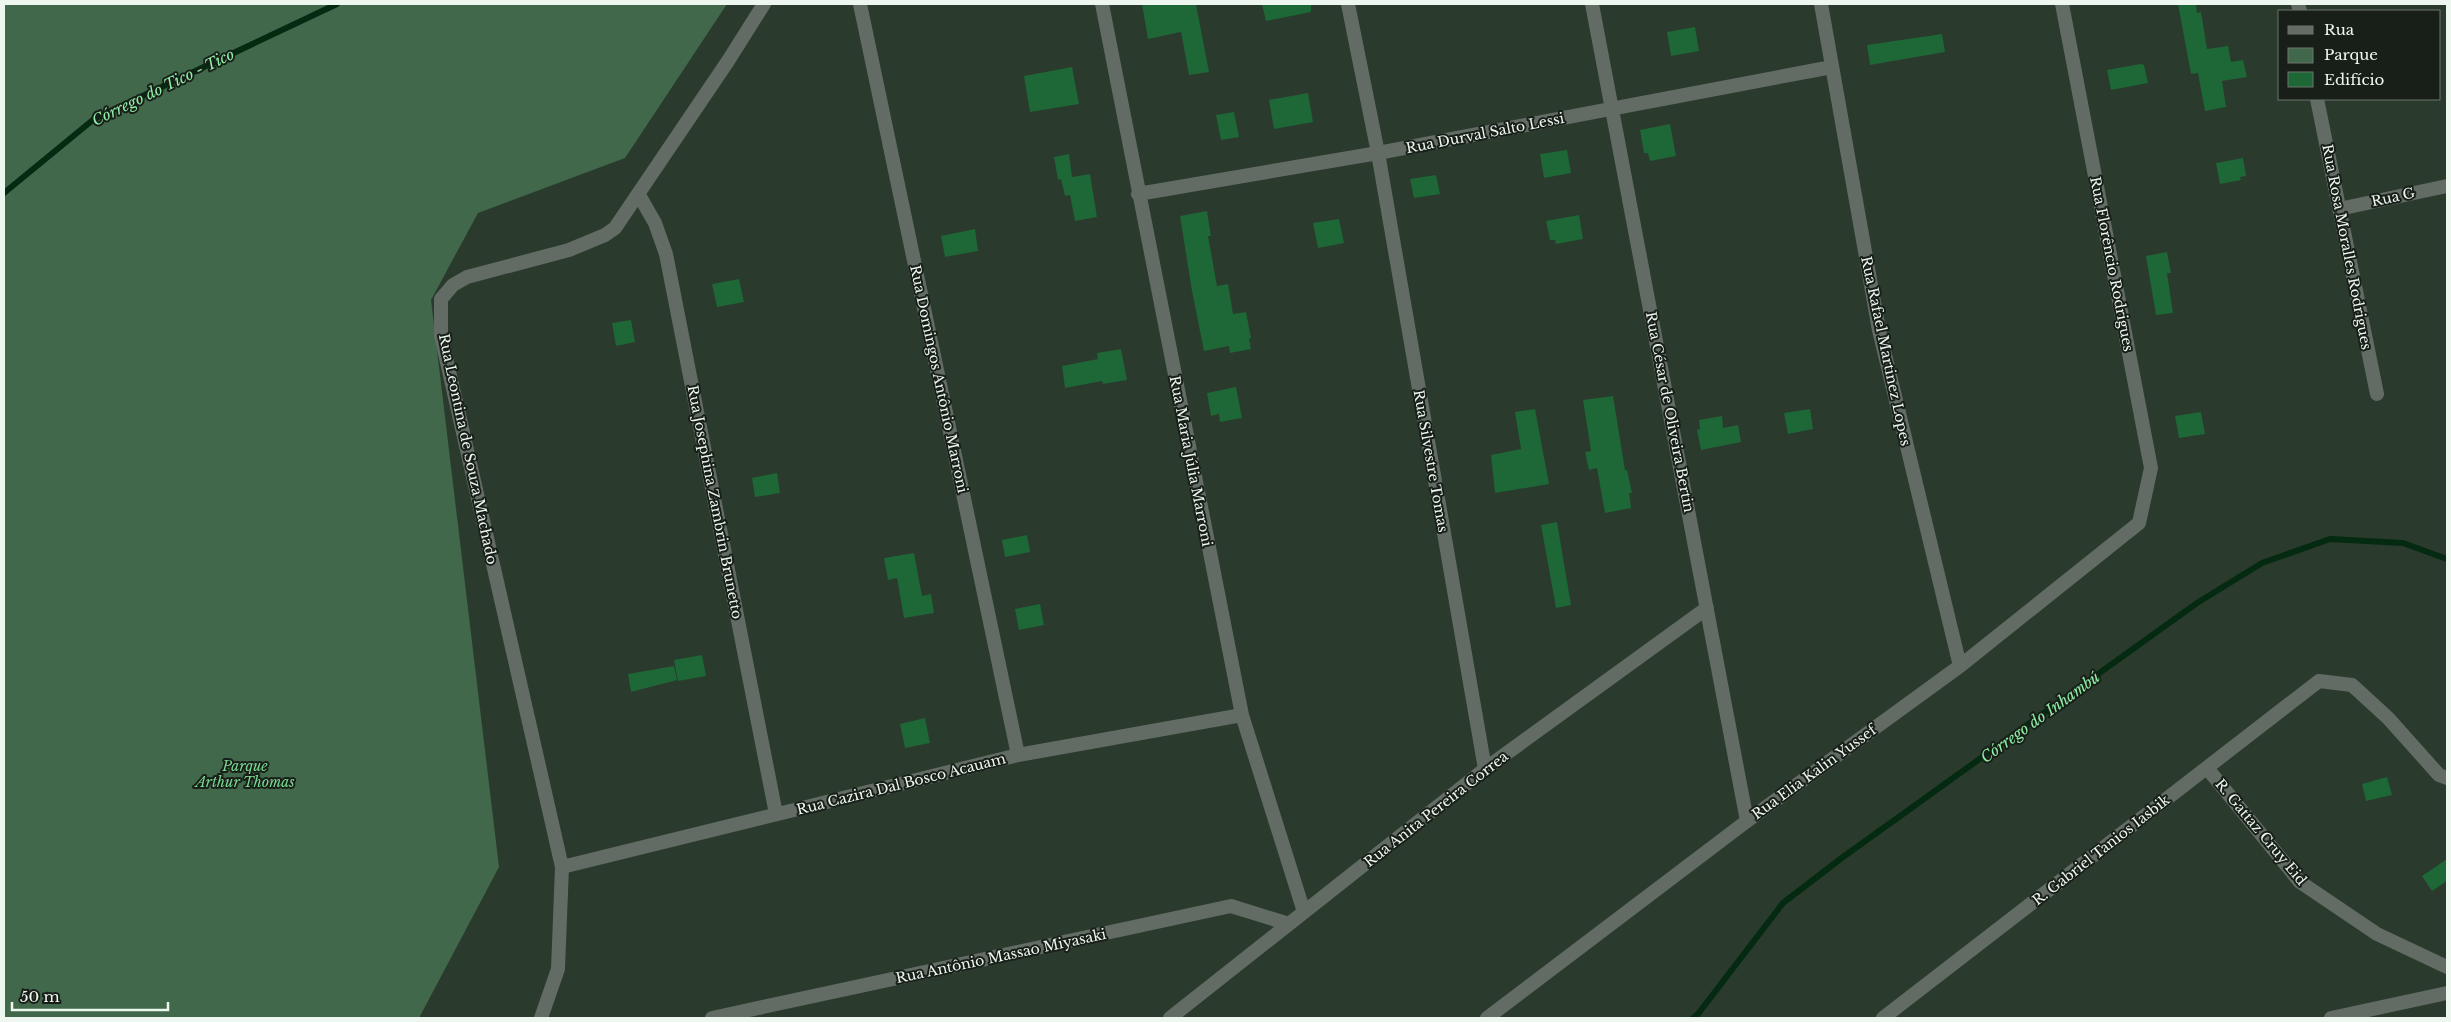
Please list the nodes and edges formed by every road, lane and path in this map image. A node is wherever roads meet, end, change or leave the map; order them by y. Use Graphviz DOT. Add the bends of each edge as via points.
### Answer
graph roads {
  1 [pos="764,4"];
  2 [pos="860,4"];
  3 [pos="1102,4"];
  4 [pos="1348,4"];
  5 [pos="1592,4"];
  6 [pos="1821,4"];
  7 [pos="2062,4"];
  8 [pos="1832,67"];
  9 [pos="2317,100"];
  10 [pos="1614,109"];
  11 [pos="1378,153"];
  12 [pos="2447,186"];
  13 [pos="1138,194"];
  14 [pos="639,195"];
  15 [pos="2339,209"];
  16 [pos="2377,394"];
  17 [pos="2139,524"];
  18 [pos="1707,608"];
  19 [pos="1960,666"];
  20 [pos="1242,715"];
  21 [pos="1018,755"];
  22 [pos="2207,768"];
  23 [pos="1485,769"];
  24 [pos="2447,778"];
  25 [pos="776,814"];
  26 [pos="1747,821"];
  27 [pos="562,867"];
  28 [pos="1304,912"];
  29 [pos="1289,924"];
  30 [pos="2447,967"];
  31 [pos="2447,993"];
  32 [pos="2355,1016"];
  33 [pos="541,1018"];
  34 [pos="712,1018"];
  35 [pos="1170,1018"];
  36 [pos="1487,1018"];
  37 [pos="1883,1018"];
  38 [pos="2331,1018"];
  1 -- 14 [label="street, Rua Leontina de Souza Machado"];
  2 -- 21 [label="street, Rua Domingos Antônio Marroni"];
  3 -- 13 [label="street, Rua Maria Júlia Marroni"];
  4 -- 11 [label="street, Rua Silvestre Tomas"];
  5 -- 10 [label="street, Rua César de Oliveira Bertin"];
  6 -- 8 [label="street, Rua Rafael Martinez Lopes"];
  7 -- 17 [label="street, Rua Florêncio Rodrigues" via="2151,468"];
  8 -- 10 [label="street, Rua Durval Salto Lessi"];
  8 -- 19 [label="street, Rua Rafael Martinez Lopes" via="1879,330"];
  9 -- 15 [label="street, Rua Rosa Moralles Rodrigues"];
  10 -- 11 [label="street, Rua Durval Salto Lessi"];
  10 -- 18 [label="street, Rua César de Oliveira Bertin"];
  11 -- 13 [label="street, Rua Durval Salto Lessi"];
  11 -- 23 [label="street, Rua Silvestre Tomas"];
  12 -- 15 [label="street, Rua G"];
  13 -- 20 [label="street, Rua Maria Júlia Marroni"];
  14 -- 25 [label="street, Rua Josephina Zambrin Brunetto" via="666,254"];
  14 -- 27 [label="street, Rua Leontina de Souza Machado" via="615,228 605,235 569,250 468,277 453,285 441,299 441,336"];
  15 -- 16 [label="street, Rua Rosa Moralles Rodrigues"];
  17 -- 19 [label="street, Rua Elia Kalin Yussef"];
  18 -- 23 [label="street, Rua Anita Pereira Correa"];
  18 -- 26 [label="street, Rua César de Oliveira Bertin"];
  19 -- 26 [label="street, Rua Elia Kalin Yussef"];
  20 -- 21 [label="street, Rua Cazira Dal Bosco Acauam"];
  20 -- 28 [label="street, Rua Maria Júlia Marroni"];
  21 -- 25 [label="street, Rua Cazira Dal Bosco Acauam"];
  22 -- 24 [label="street, R. Gabriel Tanios Iasbik" via="2319,681 2352,685 2388,718 2439,775"];
  22 -- 30 [label="street, R. Gattaz Cruy Eid" via="2300,882 2377,934"];
  22 -- 37 [label="street, R. Gabriel Tanios Iasbik"];
  23 -- 28 [label="street, Rua Anita Pereira Correa"];
  25 -- 27 [label="street, Rua Cazira Dal Bosco Acauam"];
  26 -- 36 [label="street, Rua Elia Kalin Yussef"];
  27 -- 33 [label="street, Rua Leontina de Souza Machado" via="558,969"];
  28 -- 29 [label="street, Rua Anita Pereira Correa"];
  29 -- 34 [label="street, Rua Antônio Massao Miyasaki" via="1231,906"];
  29 -- 35 [label="street, Rua Anita Pereira Correa"];
  31 -- 32 [label="street"];
  32 -- 38 [label="street"];
}
